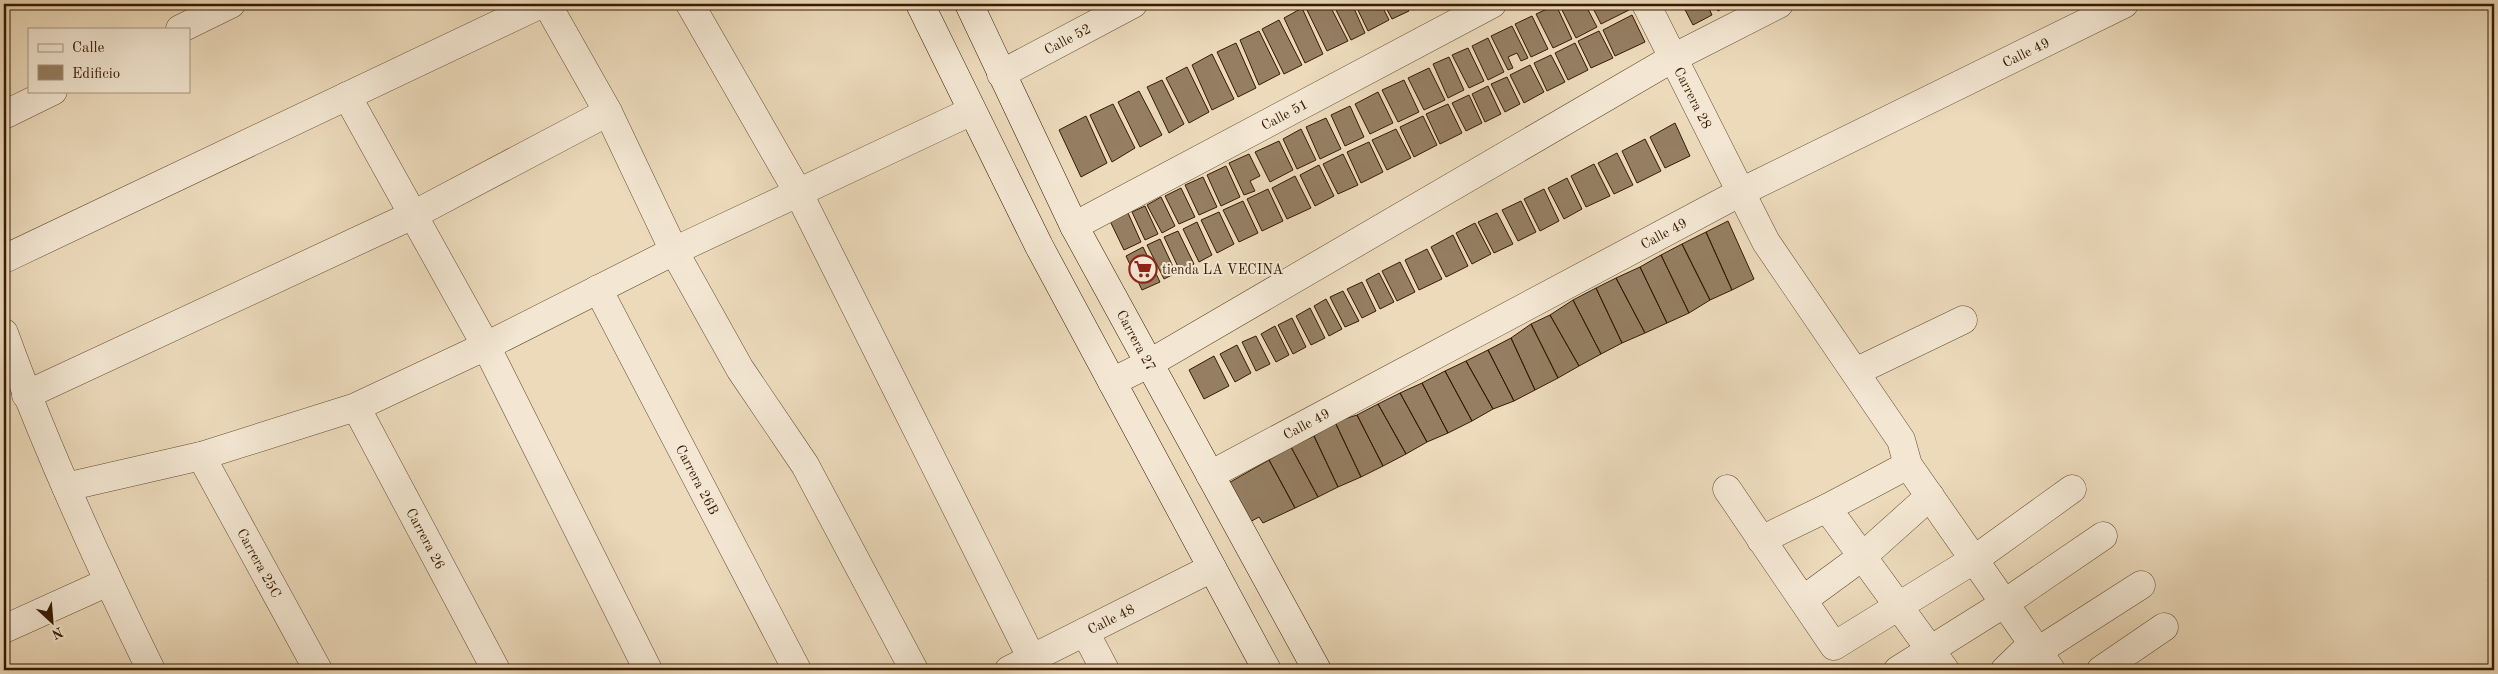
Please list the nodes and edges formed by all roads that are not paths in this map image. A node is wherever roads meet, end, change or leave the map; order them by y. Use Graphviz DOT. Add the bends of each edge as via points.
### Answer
graph roads {
  1 [pos="231,4"];
  2 [pos="541,4"];
  3 [pos="548,4"];
  4 [pos="690,4"];
  5 [pos="920,4"];
  6 [pos="969,4"];
  7 [pos="1133,4"];
  8 [pos="1492,4"];
  9 [pos="1646,4"];
  10 [pos="1780,4"];
  11 [pos="2124,4"];
  12 [pos="182,28"];
  13 [pos="1673,58"];
  14 [pos="1001,74"];
  15 [pos="51,92"];
  16 [pos="347,96"];
  17 [pos="972,111"];
  18 [pos="608,112"];
  19 [pos="4,115"];
  20 [pos="1741,192"];
  21 [pos="799,194"];
  22 [pos="413,215"];
  23 [pos="1074,226"];
  24 [pos="674,252"];
  25 [pos="4,259"];
  26 [pos="598,289"];
  27 [pos="1963,320"];
  28 [pos="4,333"];
  29 [pos="486,346"];
  30 [pos="1150,363"];
  31 [pos="1855,372"];
  32 [pos="1112,382"];
  33 [pos="26,395"];
  34 [pos="356,407"];
  35 [pos="201,456"];
  36 [pos="1908,465"];
  37 [pos="1210,475"];
  38 [pos="66,487"];
  39 [pos="1727,489"];
  40 [pos="2072,489"];
  41 [pos="1930,496"];
  42 [pos="1827,508"];
  43 [pos="2103,536"];
  44 [pos="1761,540"];
  45 [pos="1862,556"];
  46 [pos="1975,559"];
  47 [pos="1212,568"];
  48 [pos="108,582"];
  49 [pos="2141,585"];
  50 [pos="1803,600"];
  51 [pos="2005,603"];
  52 [pos="1898,606"];
  53 [pos="2164,627"];
  54 [pos="4,629"];
  55 [pos="1085,632"];
  56 [pos="2041,655"];
  57 [pos="1938,660"];
  58 [pos="1021,664"];
  59 [pos="151,670"];
  60 [pos="318,670"];
  61 [pos="496,670"];
  62 [pos="648,670"];
  63 [pos="797,670"];
  64 [pos="914,670"];
  65 [pos="1105,670"];
  66 [pos="1267,670"];
  67 [pos="1317,670"];
  68 [pos="1898,670"];
  69 [pos="2005,670"];
  70 [pos="2101,670"];
  1 -- 12 [label="street"];
  2 -- 16 [label="street"];
  3 -- 18 [label="street"];
  4 -- 21 [label="street"];
  5 -- 17 [label="street"];
  6 -- 14 [label="street, Carrera 27"];
  7 -- 14 [label="street, Calle 52"];
  8 -- 23 [label="street, Calle 51"];
  9 -- 13 [label="street, Carrera 28"];
  10 -- 13 [label="street"];
  11 -- 20 [label="street, Calle 49"];
  13 -- 20 [label="street, Carrera 28"];
  13 -- 30 [label="street"];
  14 -- 23 [label="street, Carrera 27"];
  15 -- 19 [label="street"];
  16 -- 22 [label="street"];
  16 -- 25 [label="street"];
  17 -- 21 [label="street"];
  17 -- 32 [label="street"];
  18 -- 22 [label="street"];
  18 -- 24 [label="street"];
  20 -- 31 [label="street, Carrera 28" via="1766,242"];
  20 -- 37 [label="street, Calle 49"];
  21 -- 24 [label="street"];
  21 -- 58 [label="street"];
  22 -- 29 [label="street"];
  22 -- 33 [label="street"];
  23 -- 30 [label="street, Carrera 27"];
  24 -- 26 [label="street"];
  24 -- 64 [label="street" via="740,369 805,465"];
  26 -- 29 [label="street"];
  26 -- 63 [label="street, Carrera 26B"];
  27 -- 31 [label="street"];
  28 -- 33 [label="street"];
  29 -- 34 [label="street"];
  29 -- 62 [label="street"];
  30 -- 32 [label="street"];
  30 -- 37 [label="street, Carrera 27"];
  31 -- 36 [label="street, Carrera 28" via="1901,440"];
  32 -- 47 [label="street"];
  33 -- 38 [label="street"];
  34 -- 35 [label="street"];
  34 -- 61 [label="street, Carrera 26"];
  35 -- 38 [label="street"];
  35 -- 60 [label="street, Carrera 25C"];
  36 -- 41 [label="street, Carrera 28"];
  36 -- 42 [label="street"];
  37 -- 67 [label="street, Carrera 27"];
  38 -- 48 [label="street"];
  39 -- 44 [label="street"];
  40 -- 46 [label="street"];
  41 -- 45 [label="street"];
  41 -- 46 [label="street, Carrera 28"];
  42 -- 44 [label="street"];
  42 -- 45 [label="street"];
  43 -- 51 [label="street"];
  44 -- 50 [label="street"];
  45 -- 50 [label="street"];
  45 -- 52 [label="street"];
  46 -- 51 [label="street, Carrera 28"];
  46 -- 52 [label="street"];
  47 -- 55 [label="street, Calle 48"];
  47 -- 66 [label="street"];
  48 -- 54 [label="street"];
  48 -- 59 [label="street"];
  49 -- 56 [label="street"];
  50 -- 52 [label="street" via="1834,646"];
  51 -- 56 [label="street, Carrera 28"];
  51 -- 57 [label="street"];
  52 -- 57 [label="street"];
  53 -- 70 [label="street"];
  55 -- 58 [label="street, Calle 48"];
  55 -- 65 [label="street"];
  56 -- 69 [label="street"];
  57 -- 68 [label="street"];
}
